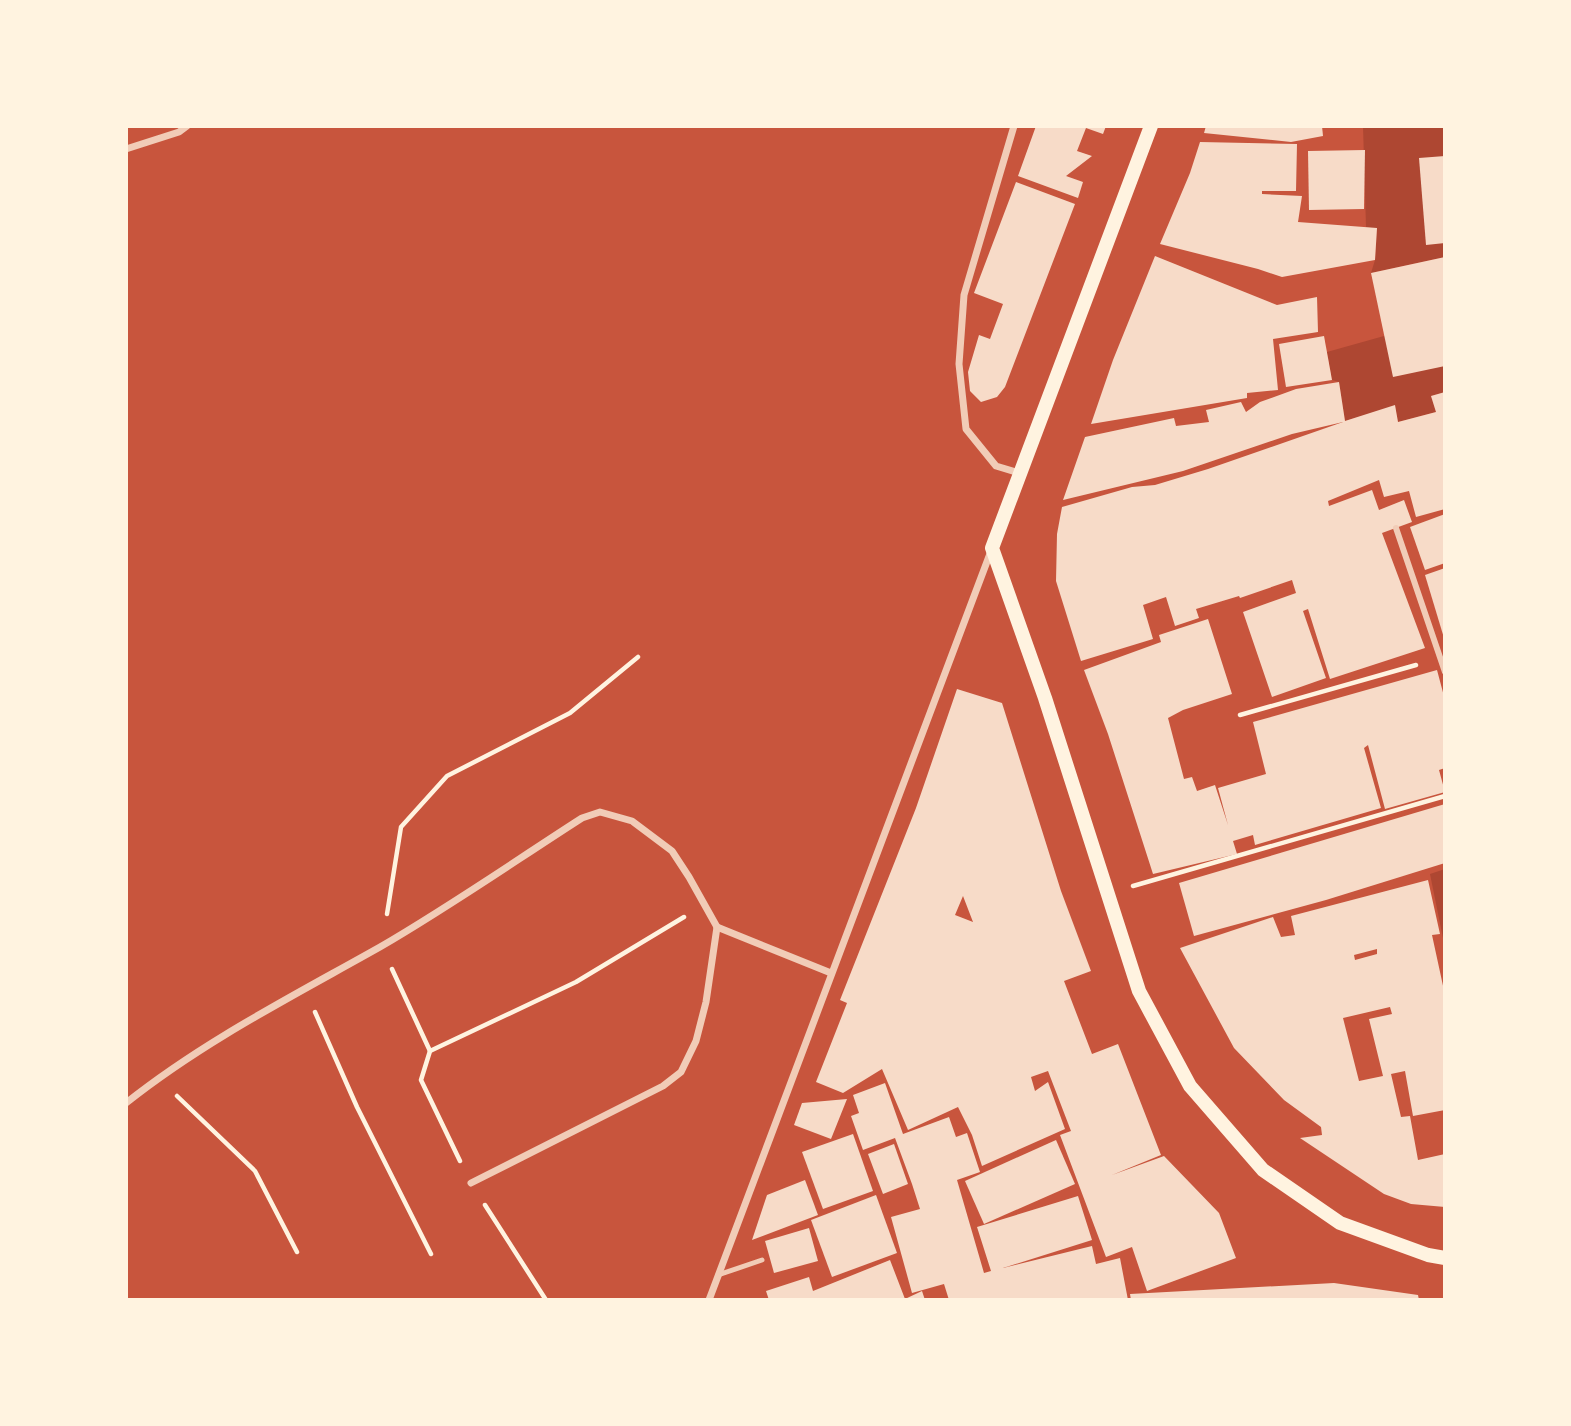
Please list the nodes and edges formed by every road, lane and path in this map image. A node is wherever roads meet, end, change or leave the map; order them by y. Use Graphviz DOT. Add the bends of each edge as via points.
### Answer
graph roads {
  1 [pos="187,126"];
  2 [pos="1014,126"];
  3 [pos="1151,126"];
  4 [pos="126,149"];
  5 [pos="1019,473"];
  6 [pos="1396,528"];
  7 [pos="992,548"];
  8 [pos="638,657"];
  9 [pos="1440,658"];
  10 [pos="1445,672"];
  11 [pos="1240,715"];
  12 [pos="1445,796"];
  13 [pos="1108,894"];
  14 [pos="703,906"];
  15 [pos="716,928"];
  16 [pos="382,946"];
  17 [pos="831,972"];
  18 [pos="304,988"];
  19 [pos="430,1051"];
  20 [pos="159,1077"];
  21 [pos="126,1103"];
  22 [pos="471,1183"];
  23 [pos="297,1252"];
  24 [pos="431,1254"];
  25 [pos="1445,1258"];
  26 [pos="762,1260"];
  27 [pos="718,1275"];
  28 [pos="547,1300"];
  29 [pos="709,1300"];
  1 -- 4 [label="street"];
  2 -- 5 [label="street" via="964,295 959,364 966,429 996,466"];
  3 -- 5 [label="main road"];
  5 -- 7 [label="main road"];
  6 -- 9 [label="street"];
  7 -- 13 [label="main road"];
  7 -- 17 [label="street"];
  8 -- 16 [label="path" via="570,713 447,776 401,827"];
  9 -- 10 [label="street"];
  9 -- 11 [label="path"];
  12 -- 13 [label="path"];
  13 -- 25 [label="main road" via="1139,991 1190,1086 1263,1170 1340,1223"];
  14 -- 15 [label="street"];
  14 -- 16 [label="street" via="672,851 632,821 600,813 582,818"];
  14 -- 19 [label="path" via="576,982"];
  15 -- 17 [label="street"];
  15 -- 22 [label="street" via="703,1015 681,1072 663,1086"];
  16 -- 18 [label="street"];
  16 -- 19 [label="path"];
  17 -- 27 [label="street"];
  18 -- 20 [label="street"];
  18 -- 24 [label="path"];
  19 -- 22 [label="path" via="421,1080"];
  20 -- 21 [label="street"];
  20 -- 23 [label="path" via="255,1171"];
  22 -- 28 [label="path"];
  26 -- 27 [label="lane"];
  27 -- 29 [label="street"];
}
